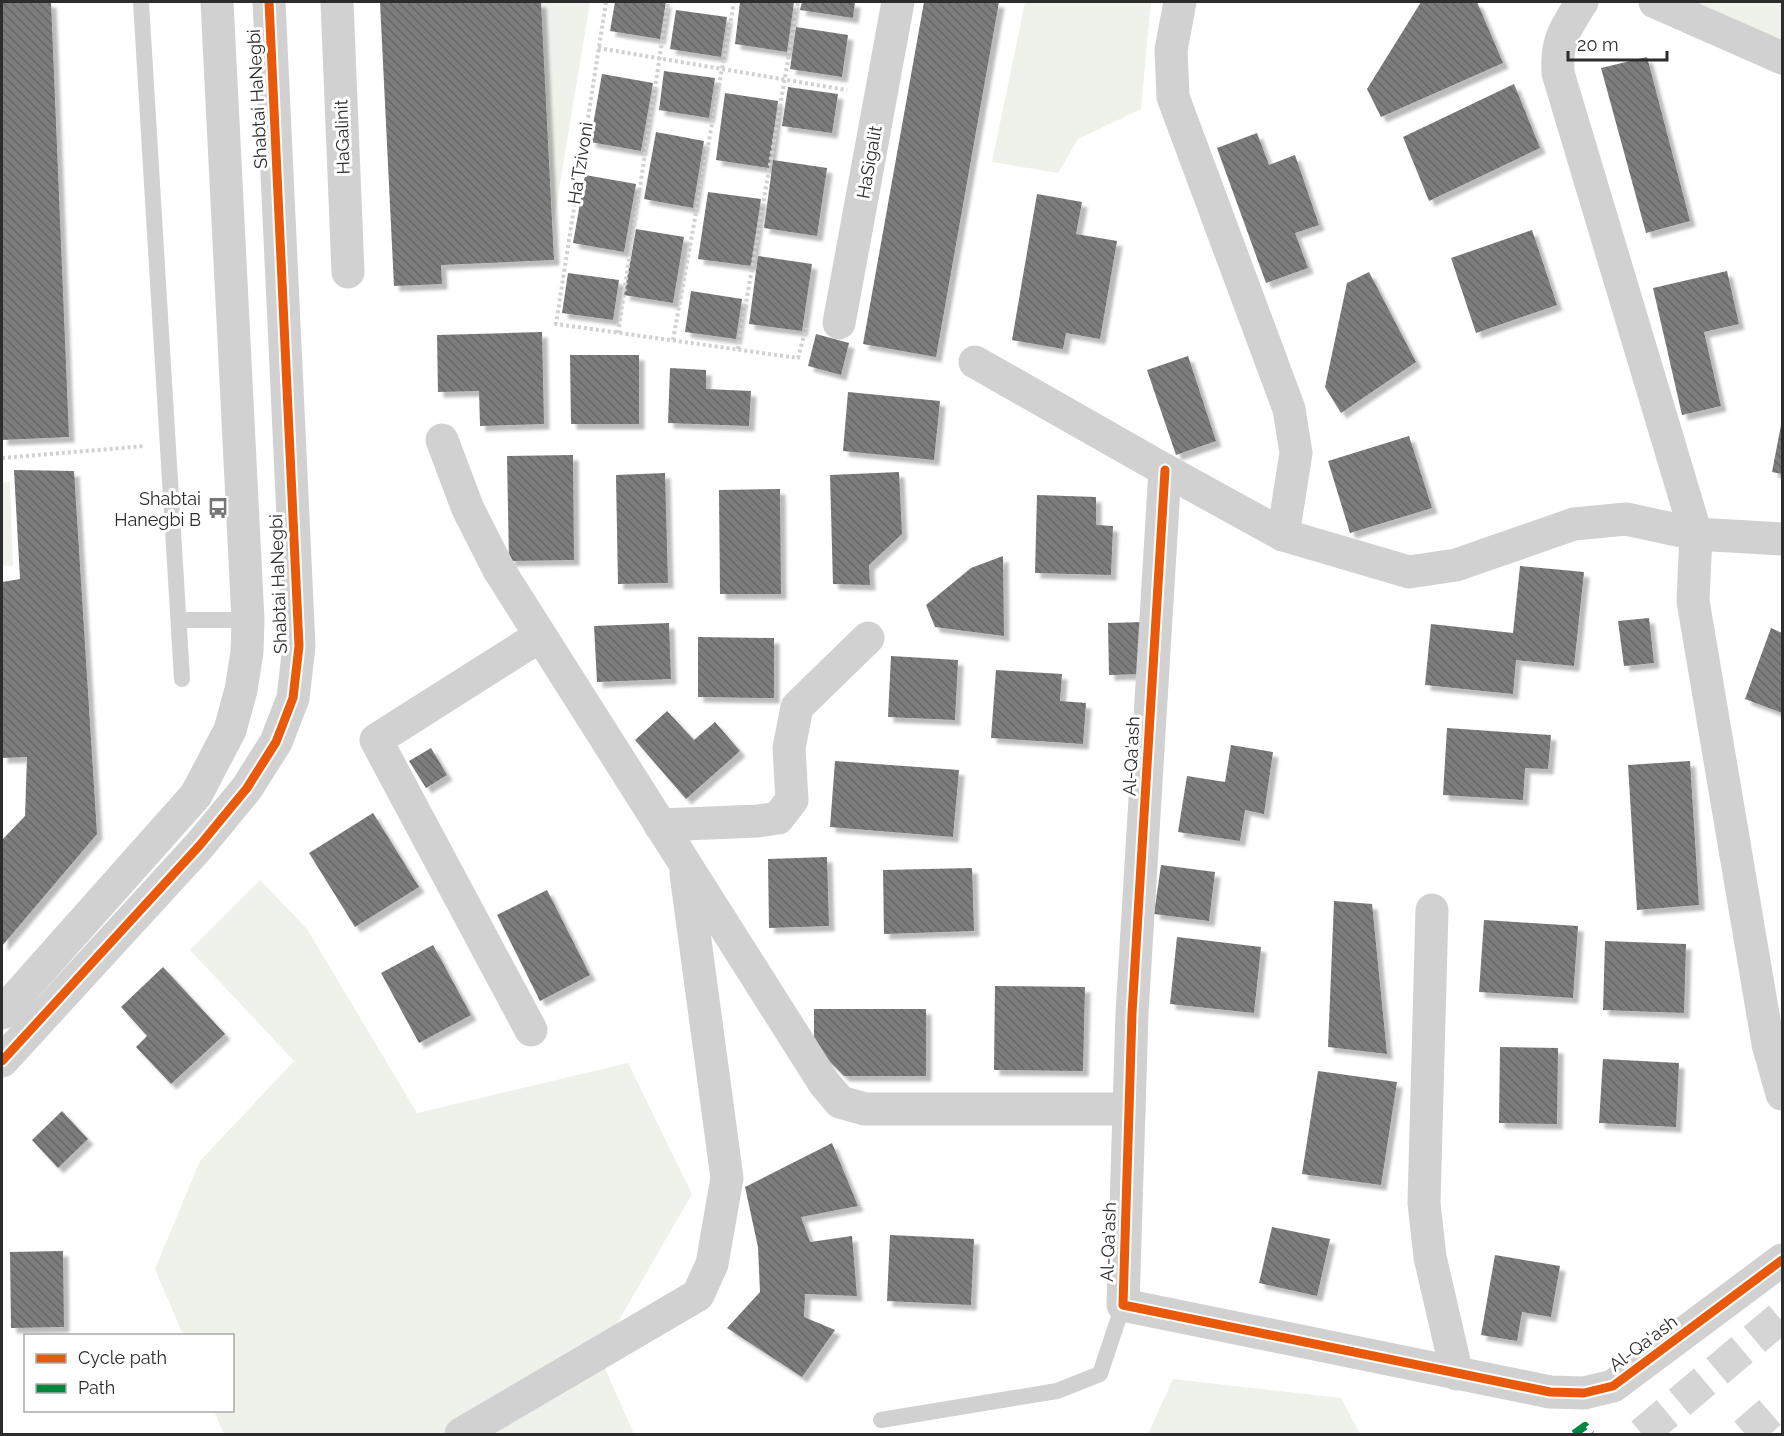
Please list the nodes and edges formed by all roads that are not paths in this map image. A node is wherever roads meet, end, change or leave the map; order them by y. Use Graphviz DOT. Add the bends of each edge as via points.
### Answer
graph roads {
  1 [pos="141,2"];
  2 [pos="217,2"];
  3 [pos="269,2"];
  4 [pos="337,2"];
  5 [pos="898,2"];
  6 [pos="1179,2"];
  7 [pos="1582,2"];
  8 [pos="1655,2"];
  9 [pos="1782,58"];
  10 [pos="348,272"];
  11 [pos="839,323"];
  12 [pos="975,363"];
  13 [pos="442,440"];
  14 [pos="1165,471"];
  15 [pos="1696,534"];
  16 [pos="1283,535"];
  17 [pos="1782,539"];
  18 [pos="179,620"];
  19 [pos="248,620"];
  20 [pos="540,636"];
  21 [pos="868,638"];
  22 [pos="183,679"];
  23 [pos="660,825"];
  24 [pos="684,862"];
  25 [pos="1432,910"];
  26 [pos="2,1013"];
  27 [pos="531,1030"];
  28 [pos="2,1061"];
  29 [pos="1782,1094"];
  30 [pos="1129,1109"];
  31 [pos="1782,1260"];
  32 [pos="1123,1305"];
  33 [pos="1457,1374"];
  34 [pos="881,1420"];
  35 [pos="461,1434"];
  1 -- 18 [label="lane"];
  2 -- 19 [label="street, Shabtai HaNegbi"];
  3 -- 28 [label="street, Shabtai HaNegbi" via="299,646 293,698 276,742 247,788 200,845"];
  4 -- 10 [label="street, HaGalinit"];
  5 -- 11 [label="street, HaSigalit"];
  6 -- 16 [label="street" via="1171,50 1173,97 1289,409 1296,453"];
  7 -- 15 [label="street" via="1557,51 1558,73"];
  8 -- 9 [label="street"];
  12 -- 14 [label="street"];
  13 -- 20 [label="street" via="468,509 499,570"];
  14 -- 16 [label="street"];
  14 -- 30 [label="street, Al-Qa'ash"];
  15 -- 16 [label="street" via="1626,519 1574,524 1456,565 1409,572"];
  15 -- 17 [label="street"];
  15 -- 29 [label="street" via="1693,601 1766,1032"];
  18 -- 19 [label="lane"];
  18 -- 22 [label="lane"];
  19 -- 26 [label="street, Shabtai HaNegbi" via="242,690 230,730 196,795"];
  20 -- 23 [label="street"];
  20 -- 27 [label="street" via="375,740"];
  21 -- 23 [label="street" via="796,707 789,748 792,800 778,818"];
  23 -- 24 [label="street"];
  24 -- 30 [label="street" via="824,1083 840,1102 865,1108"];
  24 -- 35 [label="street" via="727,1178 712,1264 698,1295"];
  25 -- 33 [label="street" via="1424,1203 1430,1257"];
  30 -- 32 [label="street, Al-Qa'ash"];
  31 -- 33 [label="street, Al-Qa'ash" via="1613,1386 1584,1394 1550,1392"];
  32 -- 33 [label="street, Al-Qa'ash"];
  32 -- 34 [label="lane" via="1100,1374 1057,1391"];
}
